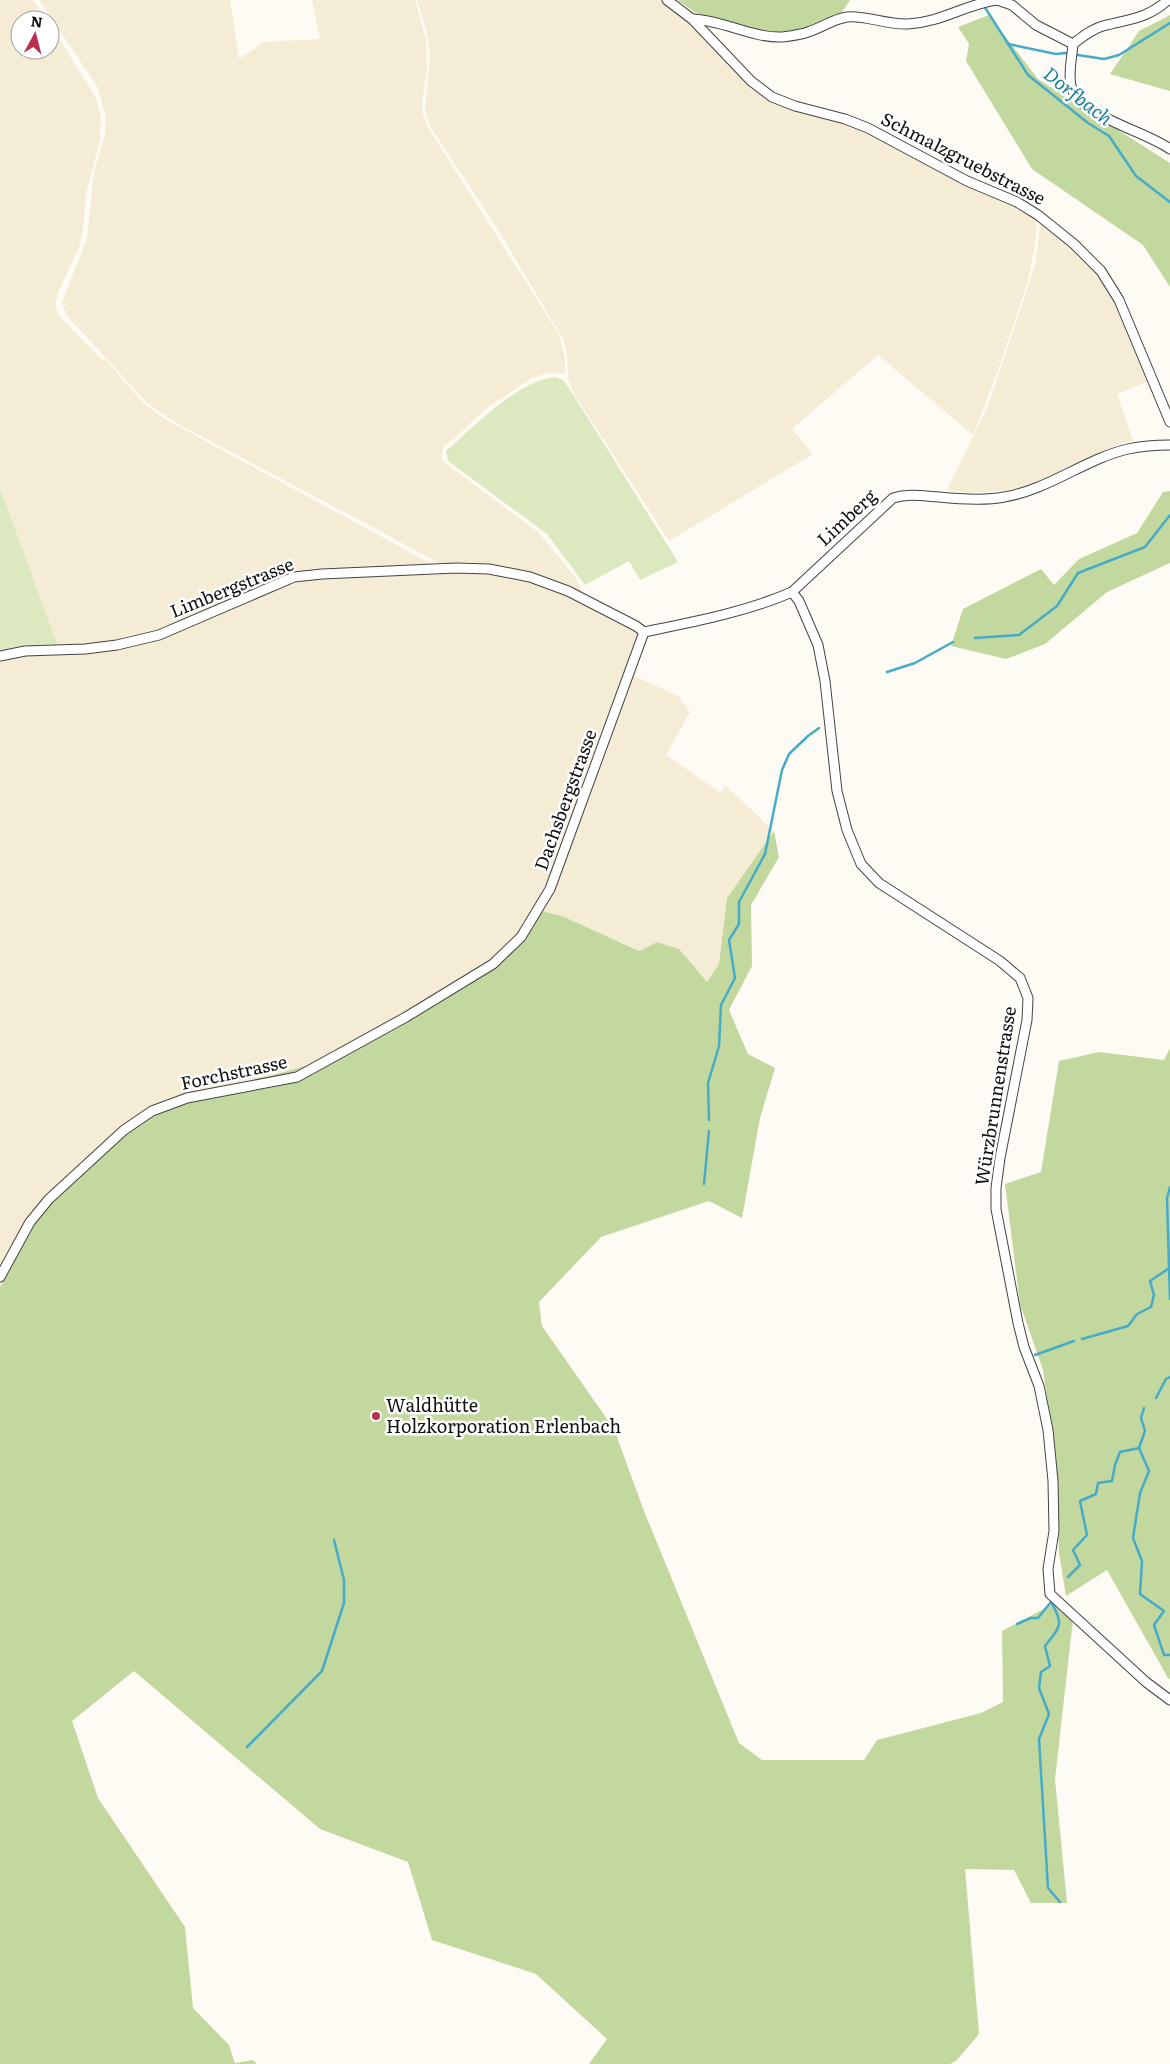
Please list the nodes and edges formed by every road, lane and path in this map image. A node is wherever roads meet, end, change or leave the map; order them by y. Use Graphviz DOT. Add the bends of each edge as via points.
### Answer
graph roads {
  1 [pos="667,0"];
  2 [pos="994,0"];
  3 [pos="1168,0"];
  4 [pos="692,19"];
  5 [pos="1072,52"];
  6 [pos="1170,149"];
  7 [pos="1170,422"];
  8 [pos="1170,445"];
  9 [pos="792,592"];
  10 [pos="644,632"];
  11 [pos="0,656"];
  12 [pos="493,964"];
  13 [pos="0,1277"];
  14 [pos="1170,1700"];
  1 -- 4 [label="street, Schmalzgruebstrasse"];
  2 -- 4 [label="street" via="940,19 891,24 840,18 802,34 780,37"];
  2 -- 5 [label="street" via="1012,5"];
  3 -- 5 [label="street" via="1145,16 1102,26"];
  4 -- 7 [label="street, Schmalzgruebstrasse" via="751,81 772,97 868,128 967,181 1017,202 1074,244 1101,272 1119,300"];
  5 -- 6 [label="street" via="1071,86 1079,101"];
  8 -- 9 [label="street, Limberg" via="1127,449 1027,492 1001,498 915,494 893,498"];
  9 -- 10 [label="street, Limberg" via="708,618"];
  9 -- 14 [label="street, Würzbrunnenstrasse" via="818,645 837,791 860,864 879,883 1000,960 1020,978 1028,998 1027,1020 1000,1158 996,1209 1018,1323 1039,1386 1048,1430 1054,1531 1048,1569 1050,1594"];
  10 -- 11 [label="street, Limbergstrasse" via="568,591 530,576 489,569 456,568 294,577 159,635 117,645 25,651"];
  10 -- 12 [label="street, Dachsbergstrasse" via="550,889 521,937"];
  12 -- 13 [label="street, Forchstrasse" via="297,1077 187,1098 152,1111 124,1130 50,1199 30,1222"];
}
